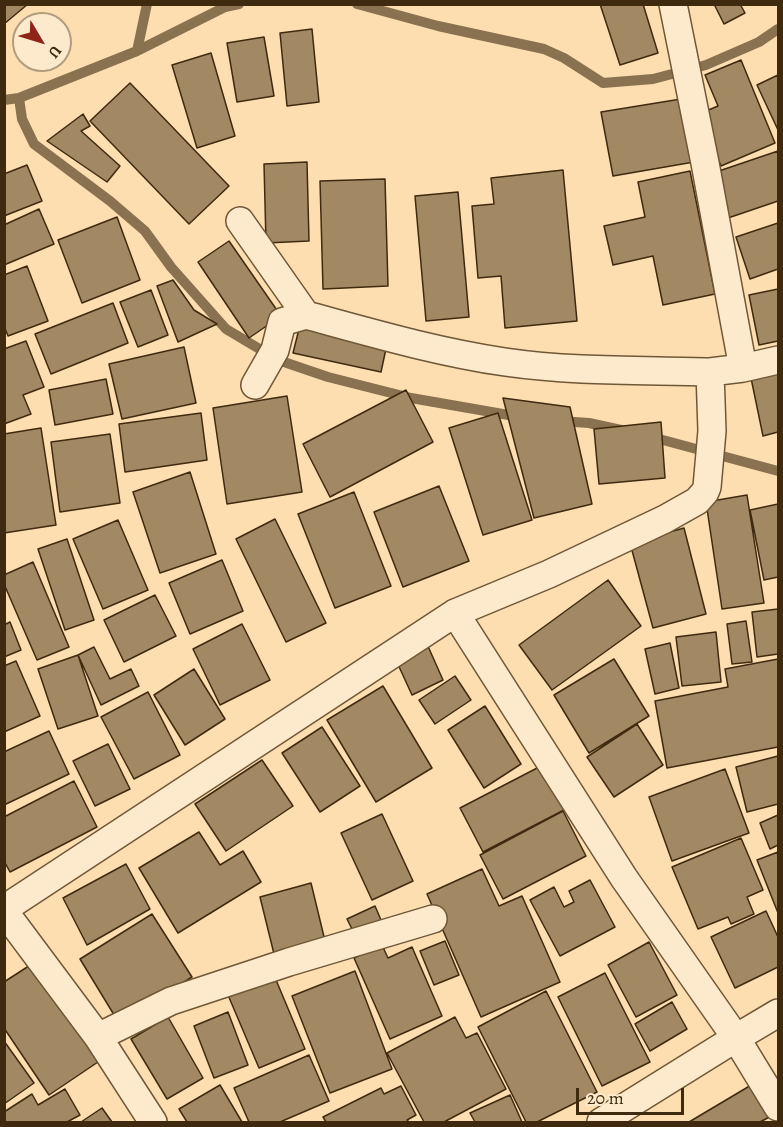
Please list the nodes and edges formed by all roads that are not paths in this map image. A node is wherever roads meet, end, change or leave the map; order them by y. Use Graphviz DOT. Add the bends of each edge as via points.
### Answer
graph roads {
  1 [pos="673,4"];
  2 [pos="240,221"];
  3 [pos="306,315"];
  4 [pos="778,360"];
  5 [pos="743,368"];
  6 [pos="710,372"];
  7 [pos="255,386"];
  8 [pos="455,613"];
  9 [pos="4,910"];
  10 [pos="433,919"];
  11 [pos="778,1013"];
  12 [pos="98,1037"];
  13 [pos="736,1038"];
  14 [pos="778,1107"];
  15 [pos="153,1122"];
  16 [pos="601,1122"];
  1 -- 5 [label="street"];
  2 -- 3 [label="street"];
  3 -- 6 [label="street" via="444,352 507,363"];
  3 -- 7 [label="street" via="282,322 275,350"];
  4 -- 5 [label="street"];
  5 -- 6 [label="street"];
  6 -- 8 [label="street" via="712,431 707,487 697,501 549,574"];
  8 -- 9 [label="street"];
  8 -- 13 [label="street" via="624,878"];
  9 -- 12 [label="street"];
  10 -- 12 [label="street" via="171,1001"];
  11 -- 13 [label="street"];
  12 -- 15 [label="street"];
  13 -- 14 [label="street"];
  13 -- 16 [label="street"];
}
